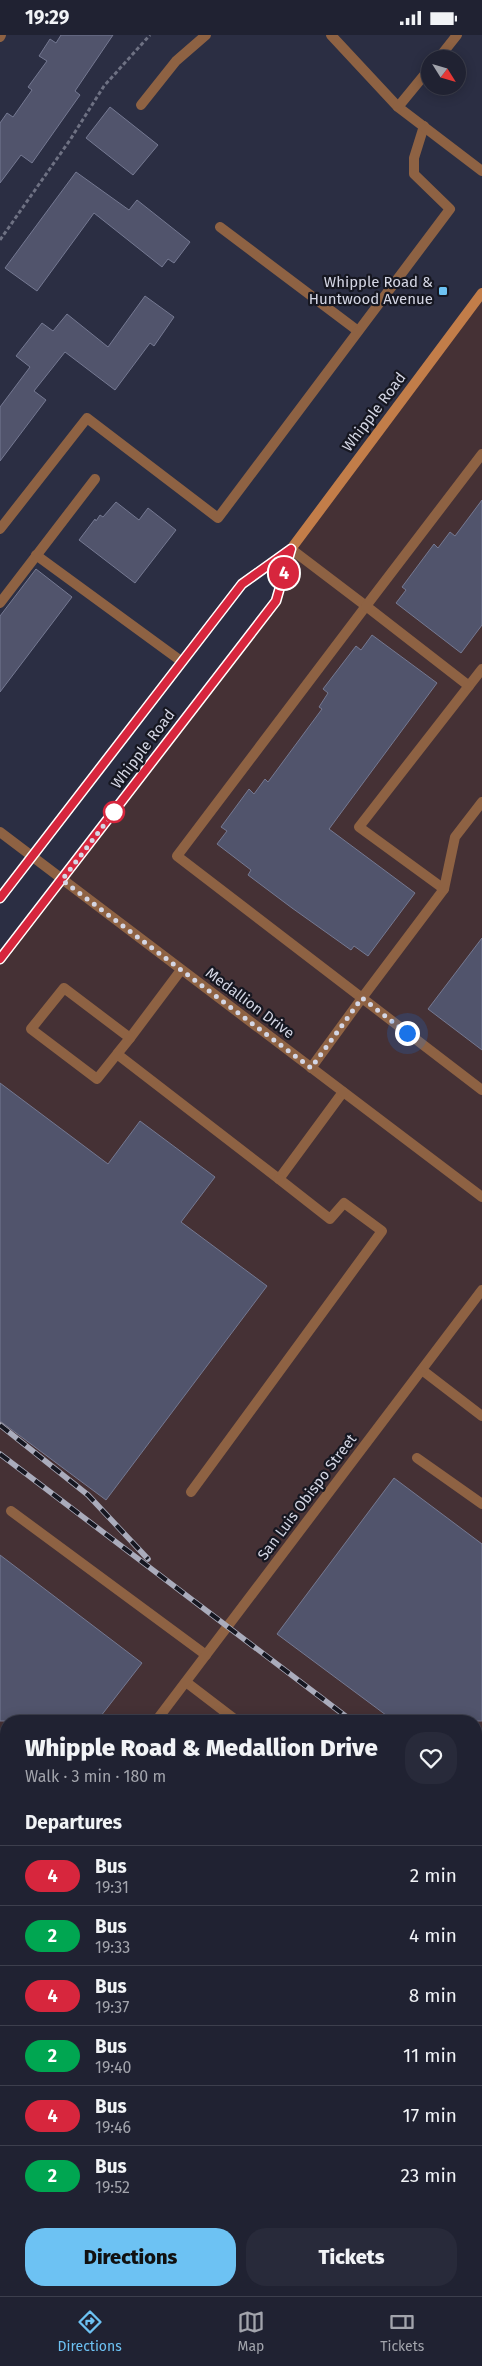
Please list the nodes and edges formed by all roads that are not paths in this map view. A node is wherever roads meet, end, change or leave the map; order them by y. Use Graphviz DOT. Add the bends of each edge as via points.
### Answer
graph roads {
  1 [pos="206,35"];
  2 [pos="331,35"];
  3 [pos="457,35"];
  4 [pos="445,50"];
  5 [pos="421,79"];
  6 [pos="141,105"];
  7 [pos="398,107"];
  8 [pos="424,126"];
  9 [pos="482,171"];
  10 [pos="220,227"];
  11 [pos="482,293"];
  12 [pos="358,331"];
  13 [pos="482,454"];
  14 [pos="95,479"];
  15 [pos="0,529"];
  16 [pos="291,549"];
  17 [pos="36,555"];
  18 [pos="0,603"];
  19 [pos="366,607"];
  20 [pos="181,661"];
  21 [pos="482,669"];
  22 [pos="469,686"];
  23 [pos="482,802"];
  24 [pos="0,832"];
  25 [pos="32,857"];
  26 [pos="62,880"];
  27 [pos="444,889"];
  28 [pos="0,898"];
  29 [pos="0,959"];
  30 [pos="181,970"];
  31 [pos="362,998"];
  32 [pos="130,1038"];
  33 [pos="117,1054"];
  34 [pos="311,1068"];
  35 [pos="482,1091"];
  36 [pos="343,1092"];
  37 [pos="279,1179"];
  38 [pos="482,1197"];
  39 [pos="482,1290"];
  40 [pos="422,1370"];
  41 [pos="482,1416"];
  42 [pos="417,1458"];
  43 [pos="191,1492"];
  44 [pos="482,1504"];
  45 [pos="10,1511"];
  46 [pos="206,1655"];
  47 [pos="186,1682"];
  48 [pos="161,1715"];
  49 [pos="229,1715"];
  1 -- 6 [label="street" via="176,61"];
  2 -- 7 [label="street"];
  3 -- 4 [label="street"];
  5 -- 7 [label="street"];
  7 -- 8 [label="street"];
  8 -- 9 [label="street"];
  8 -- 12 [label="street" via="414,158 414,173 450,209"];
  10 -- 12 [label="street"];
  11 -- 16 [label="main road, Whipple Road"];
  12 -- 15 [label="street" via="218,519 87,418"];
  13 -- 19 [label="street"];
  14 -- 17 [label="street"];
  16 -- 19 [label="street"];
  16 -- 20 [label="main road, Whipple Road" via="242,584"];
  16 -- 26 [label="main road, Whipple Road" via="276,601"];
  17 -- 18 [label="street"];
  17 -- 20 [label="street"];
  19 -- 22 [label="street"];
  19 -- 31 [label="street" via="177,856"];
  20 -- 25 [label="main road, Whipple Road"];
  21 -- 22 [label="street"];
  22 -- 27 [label="street" via="359,827"];
  23 -- 27 [label="street" via="455,837"];
  24 -- 25 [label="street, Medallion Drive"];
  25 -- 26 [label="street, Medallion Drive"];
  25 -- 28 [label="main road, Whipple Road"];
  26 -- 29 [label="main road, Whipple Road"];
  26 -- 30 [label="street, Medallion Drive"];
  27 -- 31 [label="street"];
  30 -- 32 [label="street"];
  30 -- 34 [label="street, Medallion Drive"];
  31 -- 34 [label="street"];
  31 -- 35 [label="street"];
  32 -- 33 [label="street"];
  32 -- 33 [label="street" via="64,988 31,1029 97,1079"];
  33 -- 37 [label="street"];
  34 -- 36 [label="street, Medallion Drive"];
  36 -- 37 [label="street"];
  36 -- 38 [label="street, Medallion Drive"];
  37 -- 43 [label="street" via="330,1219 344,1203 382,1231"];
  39 -- 40 [label="street, San Luis Obispo Street"];
  40 -- 41 [label="street"];
  40 -- 46 [label="street, San Luis Obispo Street"];
  42 -- 44 [label="street"];
  45 -- 46 [label="street"];
  46 -- 47 [label="street, San Luis Obispo Street"];
  47 -- 48 [label="street, San Luis Obispo Street"];
  47 -- 49 [label="street"];
}
